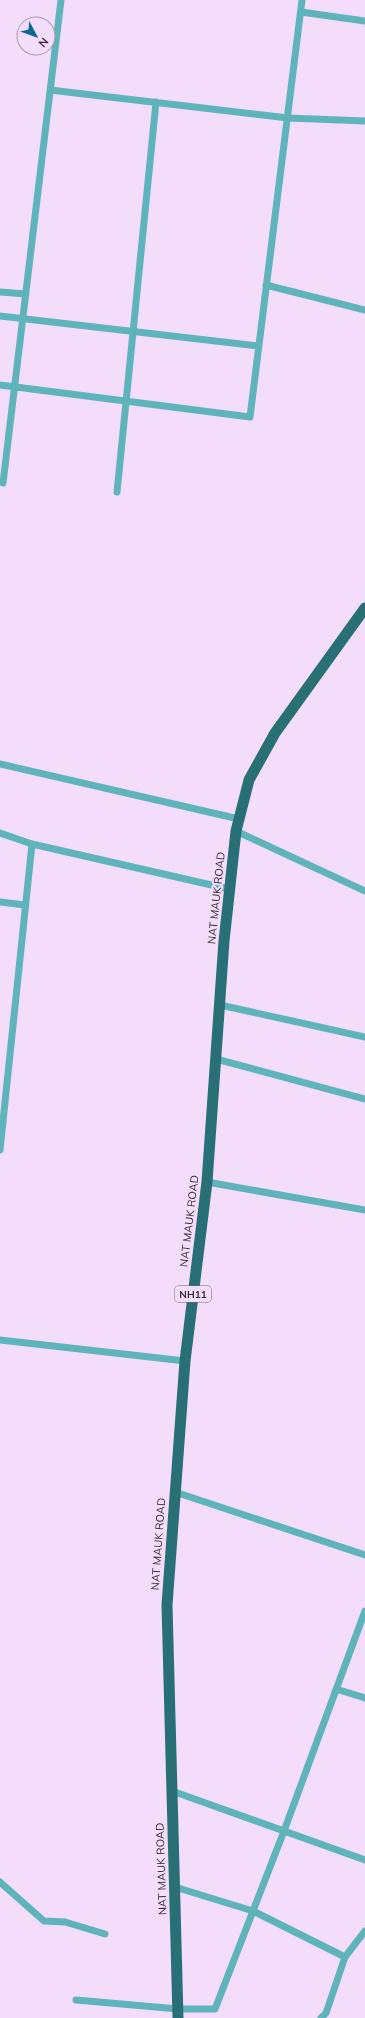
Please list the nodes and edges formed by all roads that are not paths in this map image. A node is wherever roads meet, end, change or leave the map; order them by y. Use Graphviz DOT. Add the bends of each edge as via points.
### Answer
graph roads {
  1 [pos="61,0"];
  2 [pos="302,0"];
  3 [pos="301,12"];
  4 [pos="365,21"];
  5 [pos="50,90"];
  6 [pos="156,102"];
  7 [pos="288,118"];
  8 [pos="365,121"];
  9 [pos="266,285"];
  10 [pos="0,292"];
  11 [pos="26,294"];
  12 [pos="365,310"];
  13 [pos="0,316"];
  14 [pos="23,319"];
  15 [pos="134,332"];
  16 [pos="259,346"];
  17 [pos="0,385"];
  18 [pos="15,387"];
  19 [pos="127,401"];
  20 [pos="3,483"];
  21 [pos="117,492"];
  22 [pos="365,608"];
  23 [pos="0,764"];
  24 [pos="239,819"];
  25 [pos="236,831"];
  26 [pos="0,833"];
  27 [pos="32,844"];
  28 [pos="229,889"];
  29 [pos="365,891"];
  30 [pos="0,902"];
  31 [pos="25,906"];
  32 [pos="220,1005"];
  33 [pos="365,1037"];
  34 [pos="216,1059"];
  35 [pos="365,1099"];
  36 [pos="0,1150"];
  37 [pos="207,1182"];
  38 [pos="365,1210"];
  39 [pos="0,1340"];
  40 [pos="185,1361"];
  41 [pos="175,1492"];
  42 [pos="365,1555"];
  43 [pos="365,1611"];
  44 [pos="336,1689"];
  45 [pos="365,1698"];
  46 [pos="172,1791"];
  47 [pos="284,1831"];
  48 [pos="365,1860"];
  49 [pos="0,1882"];
  50 [pos="175,1887"];
  51 [pos="253,1911"];
  52 [pos="365,1931"];
  53 [pos="105,1934"];
  54 [pos="345,1957"];
  55 [pos="76,2000"];
  56 [pos="178,2014"];
  57 [pos="321,2018"];
  1 -- 5 [label="street"];
  2 -- 3 [label="street"];
  3 -- 4 [label="street"];
  3 -- 7 [label="street"];
  5 -- 6 [label="street"];
  5 -- 11 [label="street"];
  6 -- 7 [label="street"];
  6 -- 15 [label="street"];
  7 -- 8 [label="street"];
  7 -- 9 [label="street"];
  9 -- 12 [label="street"];
  9 -- 16 [label="street"];
  10 -- 11 [label="street"];
  11 -- 14 [label="street"];
  13 -- 14 [label="street"];
  14 -- 15 [label="street"];
  14 -- 18 [label="street"];
  15 -- 16 [label="street"];
  15 -- 19 [label="street"];
  16 -- 19 [label="street" via="250,417"];
  17 -- 18 [label="street"];
  18 -- 19 [label="street"];
  18 -- 20 [label="street"];
  19 -- 21 [label="street"];
  22 -- 24 [label="highway, NAT MAUK ROAD / NH11" via="275,733 249,780"];
  23 -- 24 [label="street"];
  24 -- 25 [label="highway, NAT MAUK ROAD / NH11"];
  25 -- 28 [label="highway, NAT MAUK ROAD / NH11"];
  25 -- 29 [label="street"];
  26 -- 27 [label="street"];
  27 -- 28 [label="street"];
  27 -- 31 [label="street"];
  28 -- 32 [label="highway, NAT MAUK ROAD / NH11"];
  30 -- 31 [label="street"];
  31 -- 36 [label="street"];
  32 -- 33 [label="street"];
  32 -- 34 [label="highway, NAT MAUK ROAD / NH11"];
  34 -- 35 [label="street"];
  34 -- 37 [label="highway, NAT MAUK ROAD / NH11"];
  37 -- 38 [label="street"];
  37 -- 40 [label="highway, NAT MAUK ROAD / NH11"];
  39 -- 40 [label="street"];
  40 -- 41 [label="highway, NAT MAUK ROAD / NH11"];
  41 -- 42 [label="street"];
  41 -- 46 [label="highway, NAT MAUK ROAD / NH11" via="167,1605"];
  43 -- 44 [label="street"];
  44 -- 45 [label="street"];
  44 -- 47 [label="street"];
  46 -- 47 [label="street"];
  46 -- 50 [label="highway, NAT MAUK ROAD / NH11"];
  47 -- 48 [label="street"];
  47 -- 51 [label="street"];
  49 -- 53 [label="street" via="44,1921 65,1922"];
  50 -- 51 [label="street"];
  50 -- 56 [label="highway, NAT MAUK ROAD / NH11"];
  51 -- 54 [label="street"];
  51 -- 56 [label="street" via="214,2009"];
  52 -- 54 [label="street"];
  54 -- 57 [label="street" via="326,2012"];
  55 -- 56 [label="street"];
}
